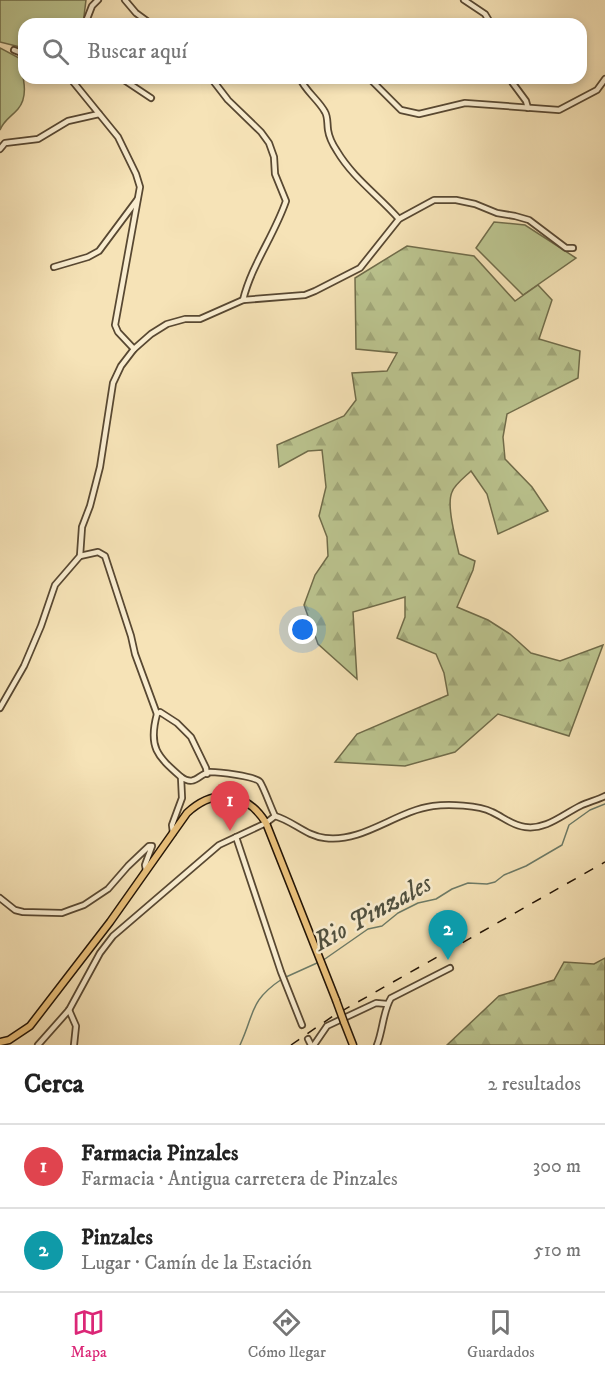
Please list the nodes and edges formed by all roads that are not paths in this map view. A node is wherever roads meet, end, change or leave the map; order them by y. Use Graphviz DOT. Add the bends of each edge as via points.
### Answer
graph roads {
  1 [pos="98,0"];
  2 [pos="125,0"];
  3 [pos="464,0"];
  4 [pos="87,18"];
  5 [pos="142,18"];
  6 [pos="487,18"];
  7 [pos="14,50"];
  8 [pos="18,52"];
  9 [pos="605,79"];
  10 [pos="75,84"];
  11 [pos="130,84"];
  12 [pos="216,84"];
  13 [pos="303,84"];
  14 [pos="375,84"];
  15 [pos="513,84"];
  16 [pos="151,98"];
  17 [pos="529,108"];
  18 [pos="99,114"];
  19 [pos="0,149"];
  20 [pos="139,198"];
  21 [pos="399,219"];
  22 [pos="573,248"];
  23 [pos="54,267"];
  24 [pos="243,300"];
  25 [pos="134,349"];
  26 [pos="80,556"];
  27 [pos="0,708"];
  28 [pos="157,714"];
  29 [pos="207,774"];
  30 [pos="181,777"];
  31 [pos="605,796"];
  32 [pos="275,816"];
  33 [pos="266,823"];
  34 [pos="173,833"];
  35 [pos="236,837"];
  36 [pos="147,873"];
  37 [pos="0,898"];
  38 [pos="450,968"];
  39 [pos="387,1004"];
  40 [pos="69,1010"];
  41 [pos="302,1025"];
  42 [pos="308,1039"];
  43 [pos="0,1042"];
  44 [pos="38,1045"];
  45 [pos="74,1045"];
  46 [pos="312,1045"];
  47 [pos="353,1045"];
  48 [pos="377,1045"];
  1 -- 4 [label="street"];
  2 -- 5 [label="street"];
  3 -- 6 [label="street"];
  7 -- 8 [label="street"];
  9 -- 17 [label="street" via="597,90 559,110"];
  10 -- 18 [label="street"];
  11 -- 16 [label="street"];
  12 -- 24 [label="street" via="269,143 286,201 248,279"];
  13 -- 21 [label="street" via="324,111 328,132 344,163"];
  14 -- 17 [label="street" via="394,105 412,114 465,103"];
  15 -- 17 [label="street"];
  18 -- 19 [label="street" via="68,121 38,139 5,143"];
  18 -- 20 [label="street" via="118,137 136,174"];
  20 -- 23 [label="street" via="99,251"];
  20 -- 25 [label="street" via="115,325"];
  21 -- 22 [label="street" via="434,200 456,200 529,220 566,248"];
  21 -- 24 [label="street" via="360,268 305,295"];
  24 -- 25 [label="street" via="200,319 167,324"];
  25 -- 26 [label="street" via="113,383 100,467 82,527"];
  26 -- 27 [label="street" via="55,585 24,666"];
  26 -- 28 [label="street" via="98,552 105,556"];
  28 -- 29 [label="street" via="160,712 177,723 191,737"];
  28 -- 30 [label="street" via="154,746"];
  29 -- 30 [label="street" via="196,781"];
  29 -- 32 [label="street" via="252,777 260,783"];
  30 -- 34 [label="street" via="182,798"];
  31 -- 32 [label="street" via="551,823 529,828 482,808 442,805 397,816 348,837 323,838"];
  32 -- 33 [label="street"];
  33 -- 34 [label="main road" via="245,801 219,796 195,806"];
  33 -- 35 [label="street"];
  33 -- 47 [label="main road, bridge"];
  34 -- 36 [label="main road"];
  35 -- 40 [label="street" via="219,844 105,945"];
  35 -- 41 [label="street"];
  36 -- 37 [label="street" via="145,865 152,846 108,889 84,905 62,913 23,912"];
  36 -- 43 [label="main road" via="30,1026"];
  38 -- 39 [label="street" via="391,998"];
  39 -- 46 [label="street" via="376,1003 327,1026"];
  39 -- 48 [label="street"];
  40 -- 44 [label="street"];
  40 -- 45 [label="street" via="76,1026"];
  42 -- 46 [label="street"];
}
